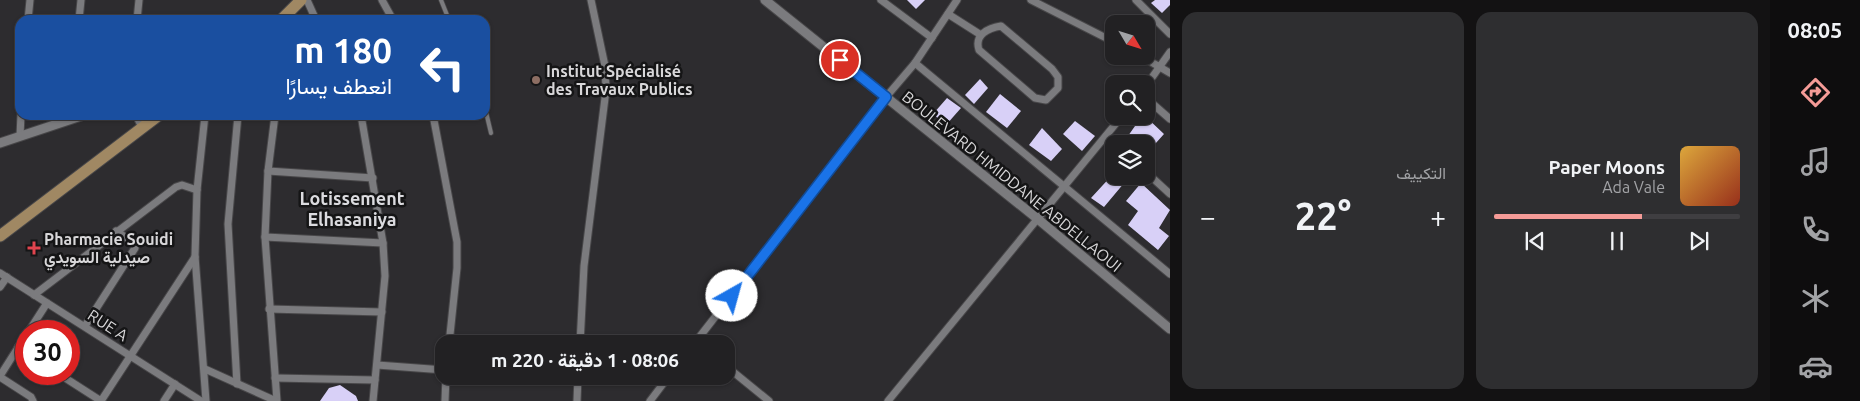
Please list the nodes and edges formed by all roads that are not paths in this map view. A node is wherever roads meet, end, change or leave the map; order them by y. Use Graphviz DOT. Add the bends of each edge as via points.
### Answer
graph roads {
  1 [pos="30,0"];
  2 [pos="81,0"];
  3 [pos="139,0"];
  4 [pos="301,0"];
  5 [pos="307,0"];
  6 [pos="382,0"];
  7 [pos="441,0"];
  8 [pos="591,0"];
  9 [pos="765,0"];
  10 [pos="957,0"];
  11 [pos="1031,0"];
  12 [pos="1136,0"];
  13 [pos="885,1"];
  14 [pos="948,14"];
  15 [pos="28,15"];
  16 [pos="80,15"];
  17 [pos="138,15"];
  18 [pos="286,15"];
  19 [pos="314,15"];
  20 [pos="390,15"];
  21 [pos="447,15"];
  22 [pos="981,34"];
  23 [pos="1170,34"];
  24 [pos="1105,37"];
  25 [pos="932,38"];
  26 [pos="1170,52"];
  27 [pos="915,64"];
  28 [pos="1155,64"];
  29 [pos="1160,67"];
  30 [pos="1170,73"];
  31 [pos="1154,75"];
  32 [pos="886,97"];
  33 [pos="1155,106"];
  34 [pos="1170,119"];
  35 [pos="21,120"];
  36 [pos="64,120"];
  37 [pos="140,120"];
  38 [pos="152,120"];
  39 [pos="204,120"];
  40 [pos="238,120"];
  41 [pos="274,120"];
  42 [pos="362,120"];
  43 [pos="433,120"];
  44 [pos="488,120"];
  45 [pos="1115,125"];
  46 [pos="143,127"];
  47 [pos="491,132"];
  48 [pos="1107,135"];
  49 [pos="20,136"];
  50 [pos="1105,137"];
  51 [pos="0,143"];
  52 [pos="268,171"];
  53 [pos="373,178"];
  54 [pos="1155,180"];
  55 [pos="1064,188"];
  56 [pos="197,190"];
  57 [pos="1170,194"];
  58 [pos="1039,220"];
  59 [pos="116,232"];
  60 [pos="0,236"];
  61 [pos="265,237"];
  62 [pos="383,243"];
  63 [pos="195,256"];
  64 [pos="1170,274"];
  65 [pos="3,275"];
  66 [pos="0,287"];
  67 [pos="34,295"];
  68 [pos="47,303"];
  69 [pos="268,309"];
  70 [pos="382,312"];
  71 [pos="36,320"];
  72 [pos="85,326"];
  73 [pos="1170,329"];
  74 [pos="450,335"];
  75 [pos="580,335"];
  76 [pos="703,335"];
  77 [pos="15,352"];
  78 [pos="130,356"];
  79 [pos="377,365"];
  80 [pos="205,369"];
  81 [pos="435,369"];
  82 [pos="735,373"];
  83 [pos="0,377"];
  84 [pos="275,378"];
  85 [pos="375,380"];
  86 [pos="175,384"];
  87 [pos="237,384"];
  88 [pos="76,385"];
  89 [pos="446,385"];
  90 [pos="578,385"];
  91 [pos="662,385"];
  92 [pos="33,401"];
  93 [pos="101,401"];
  94 [pos="164,401"];
  95 [pos="201,401"];
  96 [pos="206,401"];
  97 [pos="276,401"];
  98 [pos="373,401"];
  99 [pos="445,401"];
  100 [pos="577,401"];
  101 [pos="650,401"];
  102 [pos="769,401"];
  103 [pos="888,401"];
  1 -- 15 [label="street"];
  2 -- 16 [label="street"];
  3 -- 17 [label="street"];
  4 -- 18 [label="main road"];
  5 -- 19 [label="street"];
  6 -- 20 [label="street"];
  7 -- 21 [label="lane"];
  8 -- 75 [label="street" via="605,66 606,90 584,266"];
  9 -- 32 [label="street, BOULEVARD HMIDDANE ABDELLAOUI"];
  10 -- 14 [label="street"];
  11 -- 24 [label="street"];
  12 -- 23 [label="street"];
  13 -- 25 [label="street"];
  14 -- 22 [label="street"];
  14 -- 25 [label="street"];
  22 -- 22 [label="street" via="977,45 990,62 1035,98 1046,100 1053,95 1059,82 1052,69 1001,26"];
  25 -- 27 [label="street"];
  26 -- 29 [label="street"];
  27 -- 32 [label="street"];
  27 -- 55 [label="street"];
  28 -- 29 [label="street"];
  29 -- 30 [label="street"];
  29 -- 31 [label="street"];
  32 -- 58 [label="street, BOULEVARD HMIDDANE ABDELLAOUI"];
  32 -- 76 [label="street"];
  33 -- 34 [label="street"];
  35 -- 49 [label="street"];
  36 -- 49 [label="street"];
  37 -- 46 [label="street"];
  38 -- 46 [label="main road"];
  39 -- 56 [label="street"];
  40 -- 87 [label="street" via="228,224"];
  41 -- 52 [label="street"];
  42 -- 53 [label="street"];
  43 -- 74 [label="street" via="457,242"];
  44 -- 47 [label="lane"];
  45 -- 48 [label="street"];
  46 -- 60 [label="main road"];
  49 -- 51 [label="street"];
  50 -- 55 [label="street"];
  52 -- 53 [label="street"];
  52 -- 61 [label="street"];
  53 -- 62 [label="street"];
  54 -- 57 [label="street"];
  55 -- 58 [label="street"];
  55 -- 64 [label="street"];
  56 -- 59 [label="street" via="182,185 176,187"];
  56 -- 63 [label="street"];
  58 -- 73 [label="street, BOULEVARD HMIDDANE ABDELLAOUI"];
  58 -- 103 [label="street"];
  59 -- 67 [label="street"];
  59 -- 72 [label="street" via="131,241 134,248"];
  61 -- 62 [label="street"];
  61 -- 69 [label="street"];
  62 -- 70 [label="street"];
  63 -- 78 [label="street"];
  63 -- 80 [label="street"];
  65 -- 66 [label="street"];
  65 -- 67 [label="street, RUE A"];
  67 -- 68 [label="street, RUE A"];
  68 -- 71 [label="street"];
  68 -- 72 [label="street, RUE A"];
  69 -- 70 [label="street"];
  69 -- 84 [label="street"];
  70 -- 79 [label="street"];
  72 -- 78 [label="street, RUE A"];
  77 -- 83 [label="street"];
  78 -- 86 [label="street, RUE A"];
  78 -- 93 [label="street"];
  79 -- 81 [label="street"];
  79 -- 85 [label="street"];
  80 -- 87 [label="street"];
  80 -- 96 [label="street"];
  82 -- 102 [label="street"];
  83 -- 92 [label="street"];
  84 -- 85 [label="street"];
  84 -- 97 [label="street"];
  85 -- 98 [label="street"];
  86 -- 94 [label="street"];
  86 -- 95 [label="street, RUE A"];
  87 -- 97 [label="street"];
  88 -- 93 [label="street"];
  89 -- 99 [label="street"];
  90 -- 100 [label="street"];
  91 -- 101 [label="street"];
}
